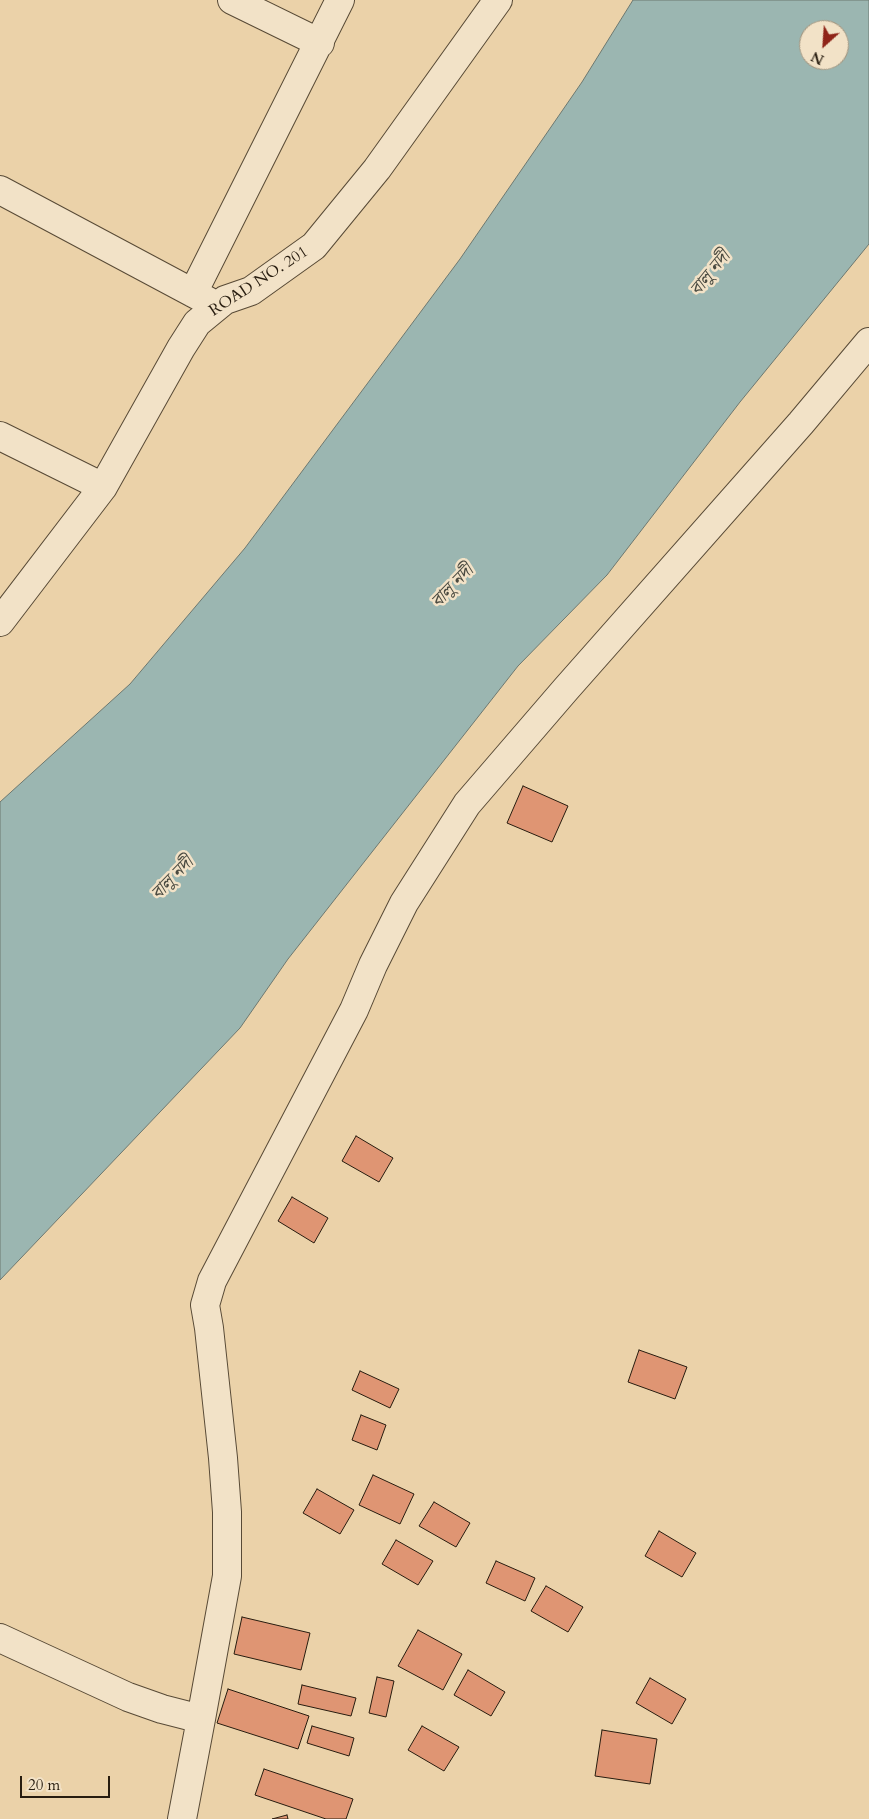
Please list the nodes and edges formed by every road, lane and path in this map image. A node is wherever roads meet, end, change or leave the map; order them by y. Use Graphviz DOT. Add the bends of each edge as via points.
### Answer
graph roads {
  1 [pos="232,0"];
  2 [pos="340,0"];
  3 [pos="498,0"];
  4 [pos="320,43"];
  5 [pos="0,190"];
  6 [pos="205,299"];
  7 [pos="869,342"];
  8 [pos="0,436"];
  9 [pos="103,487"];
  10 [pos="0,622"];
  11 [pos="0,1638"];
  12 [pos="201,1719"];
  13 [pos="182,1819"];
  1 -- 4 [label="street"];
  2 -- 4 [label="street"];
  3 -- 6 [label="street, ROAD NO. 201" via="377,169 314,246 251,291 225,300"];
  4 -- 6 [label="street"];
  5 -- 6 [label="street"];
  6 -- 9 [label="street, ROAD NO. 201" via="198,323"];
  7 -- 12 [label="street" via="468,804 404,903 354,1010 212,1281 205,1305 223,1458 227,1576"];
  8 -- 9 [label="street"];
  9 -- 10 [label="street, ROAD NO. 201"];
  11 -- 12 [label="street" via="128,1697"];
  12 -- 13 [label="street"];
}
